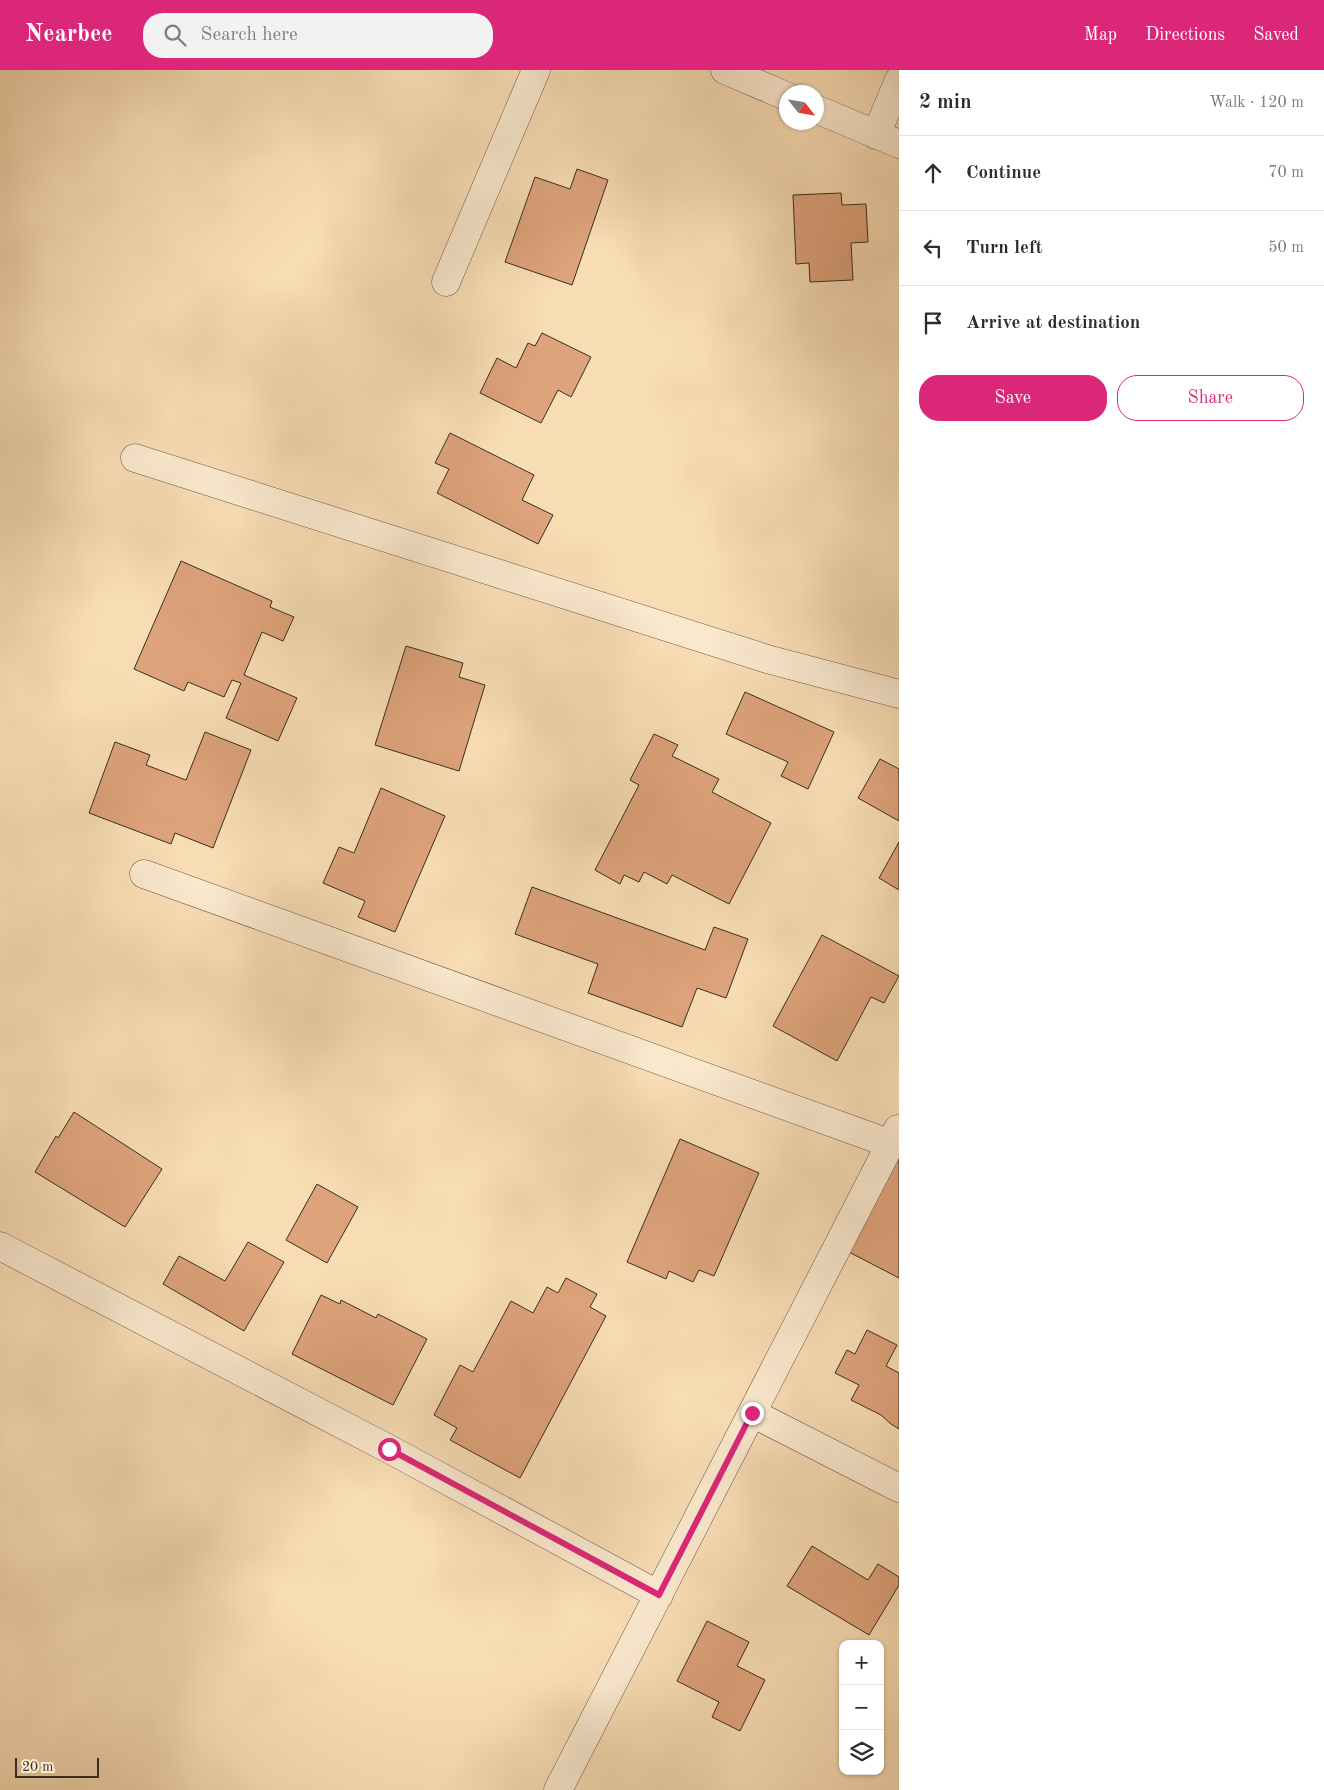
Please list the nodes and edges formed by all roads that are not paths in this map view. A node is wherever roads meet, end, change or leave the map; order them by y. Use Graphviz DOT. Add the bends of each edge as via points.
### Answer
graph roads {
  1 [pos="536,70"];
  2 [pos="726,70"];
  3 [pos="899,80"];
  4 [pos="779,93"];
  5 [pos="824,112"];
  6 [pos="888,139"];
  7 [pos="446,282"];
  8 [pos="135,458"];
  9 [pos="899,694"];
  10 [pos="144,874"];
  11 [pos="895,1136"];
  12 [pos="0,1246"];
  13 [pos="752,1413"];
  14 [pos="899,1488"];
  15 [pos="659,1595"];
  16 [pos="558,1790"];
  1 -- 7 [label="street"];
  2 -- 4 [label="street"];
  3 -- 6 [label="street"];
  5 -- 6 [label="street"];
  8 -- 9 [label="street" via="767,659"];
  10 -- 11 [label="street"];
  11 -- 13 [label="street"];
  12 -- 15 [label="street" via="389,1449"];
  13 -- 14 [label="street"];
  13 -- 15 [label="street"];
  15 -- 16 [label="street"];
}
